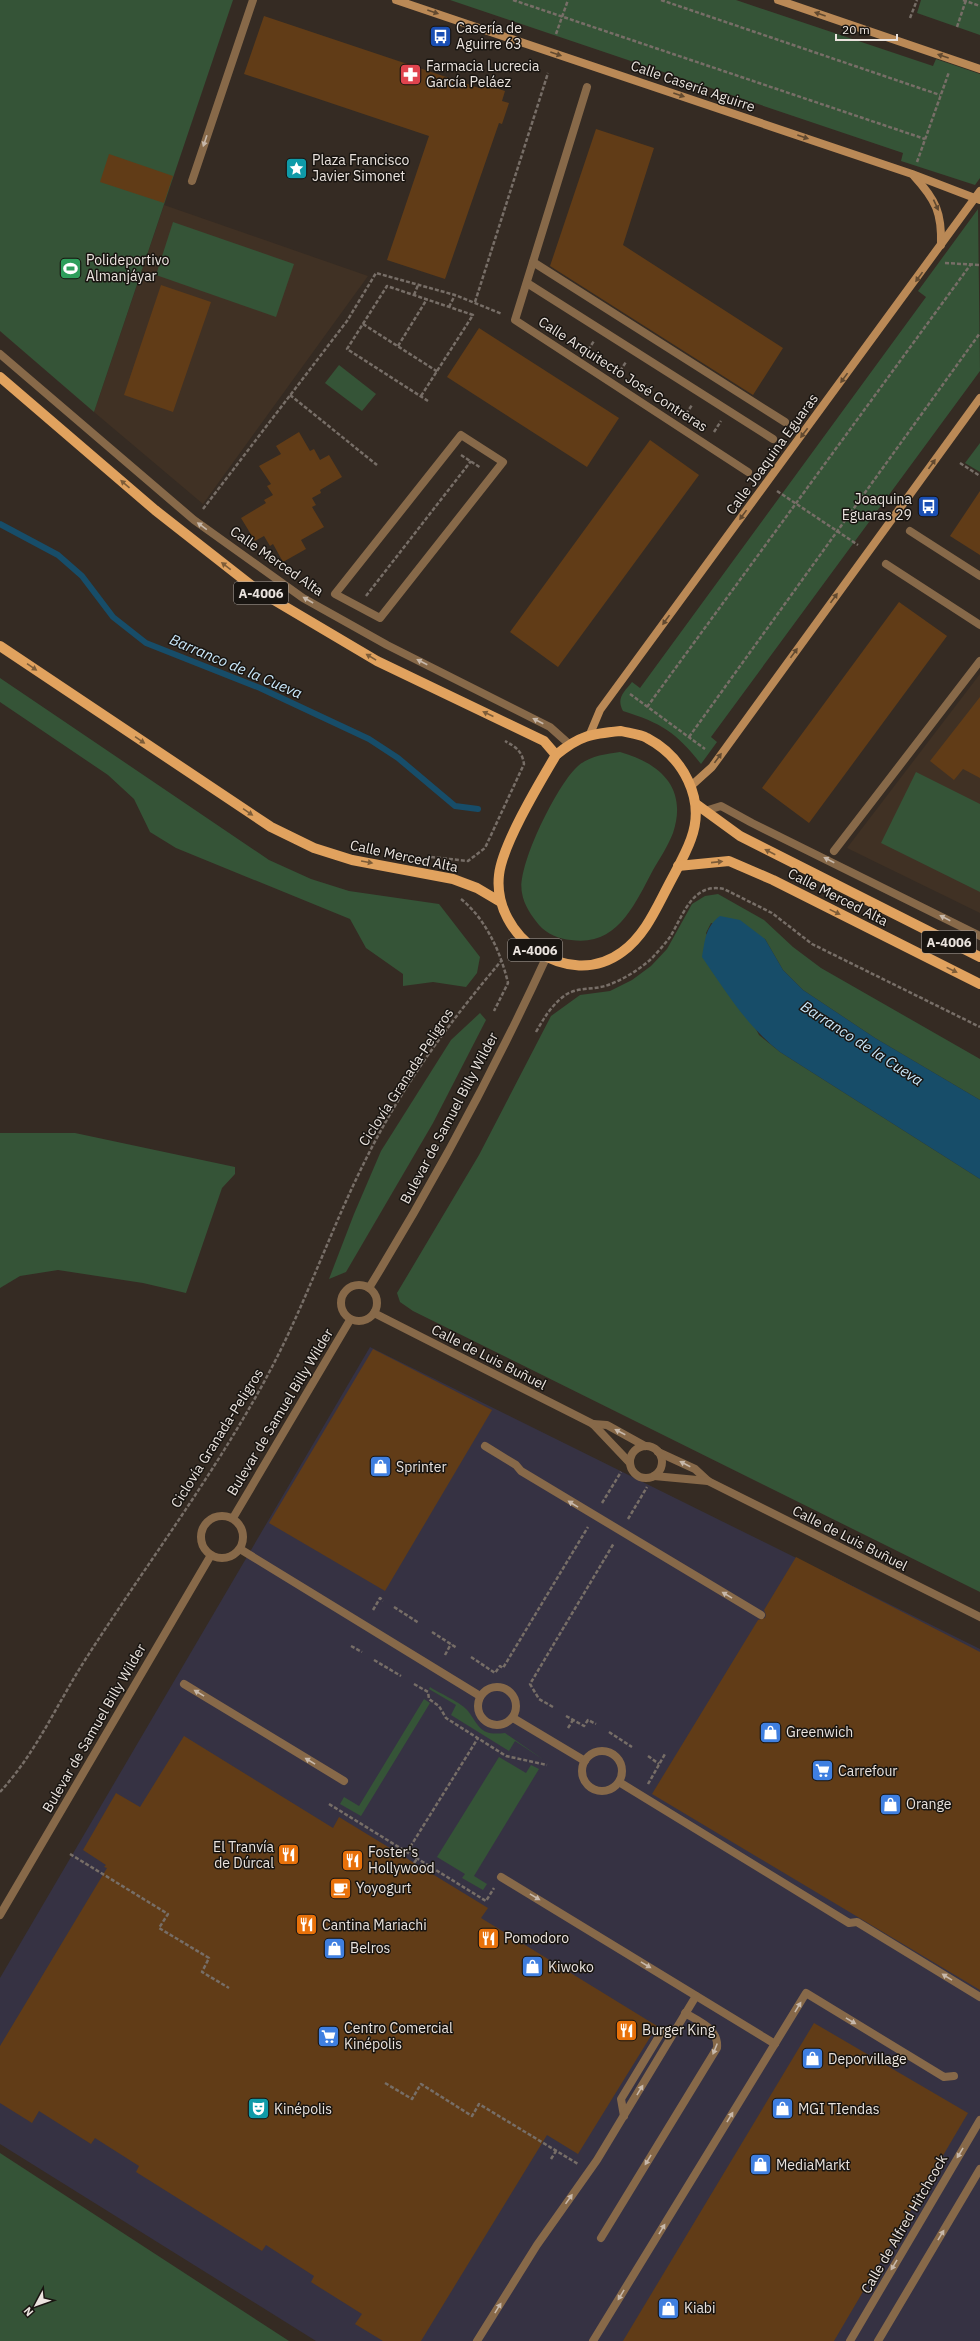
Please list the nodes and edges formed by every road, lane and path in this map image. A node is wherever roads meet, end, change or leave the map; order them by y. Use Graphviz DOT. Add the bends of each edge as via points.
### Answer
graph roads {
  1 [pos="253,0"];
  2 [pos="396,0"];
  3 [pos="514,0"];
  4 [pos="568,0"];
  5 [pos="661,0"];
  6 [pos="778,0"];
  7 [pos="917,0"];
  8 [pos="965,0"];
  9 [pos="980,6"];
  10 [pos="562,17"];
  11 [pos="910,18"];
  12 [pos="957,27"];
  13 [pos="556,34"];
  14 [pos="951,66"];
  15 [pos="980,69"];
  16 [pos="548,73"];
  17 [pos="587,87"];
  18 [pos="940,95"];
  19 [pos="925,139"];
  20 [pos="916,165"];
  21 [pos="912,174"];
  22 [pos="192,181"];
  23 [pos="978,197"];
  24 [pos="941,245"];
  25 [pos="533,262"];
  26 [pos="941,262"];
  27 [pos="972,264"];
  28 [pos="980,265"];
  29 [pos="527,283"];
  30 [pos="418,285"];
  31 [pos="414,295"];
  32 [pos="455,295"];
  33 [pos="426,299"];
  34 [pos="475,302"];
  35 [pos="449,307"];
  36 [pos="515,320"];
  37 [pos="363,324"];
  38 [pos="601,330"];
  39 [pos="980,333"];
  40 [pos="398,346"];
  41 [pos="633,350"];
  42 [pos="0,354"];
  43 [pos="580,362"];
  44 [pos="438,372"];
  45 [pos="0,377"];
  46 [pos="612,383"];
  47 [pos="700,393"];
  48 [pos="290,395"];
  49 [pos="421,396"];
  50 [pos="980,398"];
  51 [pos="428,401"];
  52 [pos="728,410"];
  53 [pos="785,422"];
  54 [pos="678,426"];
  55 [pos="773,438"];
  56 [pos="706,444"];
  57 [pos="450,448"];
  58 [pos="471,462"];
  59 [pos="960,463"];
  60 [pos="377,465"];
  61 [pos="748,472"];
  62 [pos="492,475"];
  63 [pos="980,476"];
  64 [pos="775,490"];
  65 [pos="796,504"];
  66 [pos="203,509"];
  67 [pos="837,531"];
  68 [pos="910,532"];
  69 [pos="860,546"];
  70 [pos="886,564"];
  71 [pos="980,576"];
  72 [pos="358,606"];
  73 [pos="980,625"];
  74 [pos="0,646"];
  75 [pos="980,661"];
  76 [pos="626,691"];
  77 [pos="648,707"];
  78 [pos="590,734"];
  79 [pos="689,737"];
  80 [pos="504,741"];
  81 [pos="569,744"];
  82 [pos="705,749"];
  83 [pos="556,755"];
  84 [pos="691,786"];
  85 [pos="696,804"];
  86 [pos="705,811"];
  87 [pos="834,851"];
  88 [pos="431,857"];
  89 [pos="678,866"];
  90 [pos="456,897"];
  91 [pos="499,901"];
  92 [pos="980,936"];
  93 [pos="980,957"];
  94 [pos="546,958"];
  95 [pos="502,960"];
  96 [pos="980,984"];
  97 [pos="494,1011"];
  98 [pos="980,1027"];
  99 [pos="536,1032"];
  100 [pos="369,1288"];
  101 [pos="374,1313"];
  102 [pos="350,1320"];
  103 [pos="593,1424"];
  104 [pos="485,1446"];
  105 [pos="645,1446"];
  106 [pos="658,1452"];
  107 [pos="629,1462"];
  108 [pos="621,1471"];
  109 [pos="654,1476"];
  110 [pos="708,1481"];
  111 [pos="648,1486"];
  112 [pos="601,1504"];
  113 [pos="233,1518"];
  114 [pos="628,1520"];
  115 [pos="591,1521"];
  116 [pos="617,1538"];
  117 [pos="240,1549"];
  118 [pos="211,1555"];
  119 [pos="383,1601"];
  120 [pos="394,1607"];
  121 [pos="373,1610"];
  122 [pos="761,1615"];
  123 [pos="980,1618"];
  124 [pos="419,1624"];
  125 [pos="432,1632"];
  126 [pos="451,1644"];
  127 [pos="351,1646"];
  128 [pos="457,1648"];
  129 [pos="362,1652"];
  130 [pos="445,1655"];
  131 [pos="471,1657"];
  132 [pos="374,1660"];
  133 [pos="401,1676"];
  134 [pos="184,1684"];
  135 [pos="414,1684"];
  136 [pos="480,1696"];
  137 [pos="552,1707"];
  138 [pos="566,1716"];
  139 [pos="513,1718"];
  140 [pos="573,1720"];
  141 [pos="596,1724"];
  142 [pos="568,1728"];
  143 [pos="609,1732"];
  144 [pos="478,1738"];
  145 [pos="632,1746"];
  146 [pos="665,1754"];
  147 [pos="648,1756"];
  148 [pos="585,1761"];
  149 [pos="659,1764"];
  150 [pos="547,1765"];
  151 [pos="344,1781"];
  152 [pos="619,1782"];
  153 [pos="645,1787"];
  154 [pos="0,1792"];
  155 [pos="329,1804"];
  156 [pos="407,1852"];
  157 [pos="70,1854"];
  158 [pos="417,1859"];
  159 [pos="414,1863"];
  160 [pos="501,1877"];
  161 [pos="0,1915"];
  162 [pos="229,1988"];
  163 [pos="696,1996"];
  164 [pos="980,1997"];
  165 [pos="685,2013"];
  166 [pos="676,2029"];
  167 [pos="775,2044"];
  168 [pos="954,2076"];
  169 [pos="385,2083"];
  170 [pos="624,2116"];
  171 [pos="980,2120"];
  172 [pos="556,2151"];
  173 [pos="551,2159"];
  174 [pos="584,2160"];
  175 [pos="980,2169"];
  176 [pos="602,2238"];
  177 [pos="477,2341"];
  178 [pos="593,2341"];
  179 [pos="850,2341"];
  180 [pos="878,2341"];
  1 -- 22 [label="street, one-way"];
  2 -- 21 [label="main road, Calle Casería Aguirre, one-way"];
  3 -- 10 [label="path"];
  4 -- 10 [label="path"];
  5 -- 18 [label="path"];
  15 -- 6 [label="main road, one-way"];
  7 -- 11 [label="path"];
  8 -- 9 [label="path"];
  8 -- 12 [label="path"];
  10 -- 13 [label="path"];
  10 -- 19 [label="path"];
  14 -- 18 [label="path"];
  16 -- 34 [label="path"];
  17 -- 25 [label="street"];
  18 -- 19 [label="path"];
  19 -- 20 [label="path"];
  21 -- 23 [label="main road, Calle Casería Aguirre"];
  21 -- 24 [label="main road, one-way" via="935,202 940,215"];
  23 -- 24 [label="main road, Calle Joaquina Eguaras"];
  24 -- 78 [label="main road, Calle Joaquina Eguaras, one-way" via="600,710"];
  25 -- 29 [label="street"];
  25 -- 53 [label="street"];
  26 -- 27 [label="path"];
  27 -- 28 [label="path"];
  27 -- 65 [label="path"];
  29 -- 36 [label="street"];
  29 -- 38 [label="street, Calle Arquitecto José Contreras"];
  30 -- 31 [label="path"];
  30 -- 32 [label="path"];
  30 -- 48 [label="path" via="376,273 347,321"];
  31 -- 33 [label="path"];
  31 -- 37 [label="path" via="387,286"];
  32 -- 34 [label="path"];
  32 -- 35 [label="path"];
  33 -- 35 [label="path"];
  33 -- 40 [label="path"];
  34 -- 36 [label="path"];
  35 -- 44 [label="path" via="474,315"];
  36 -- 43 [label="street, Calle Arquitecto José Contreras"];
  37 -- 40 [label="path"];
  37 -- 49 [label="path" via="347,349"];
  38 -- 41 [label="street, Calle Arquitecto José Contreras"];
  38 -- 43 [label="path"];
  39 -- 67 [label="path"];
  40 -- 44 [label="path"];
  41 -- 46 [label="path"];
  41 -- 47 [label="street, Calle Arquitecto José Contreras"];
  81 -- 42 [label="street, Calle Merced Alta, one-way" via="550,727 387,645 303,598 194,520"];
  43 -- 46 [label="street, Calle Arquitecto José Contreras"];
  44 -- 49 [label="path"];
  83 -- 45 [label="main road, A-4006, one-way" via="544,741 377,661 257,590 155,510"];
  46 -- 54 [label="street, Calle Arquitecto José Contreras"];
  47 -- 52 [label="street, Calle Arquitecto José Contreras"];
  47 -- 54 [label="path"];
  48 -- 60 [label="path"];
  48 -- 66 [label="path"];
  49 -- 51 [label="path"];
  84 -- 50 [label="main road, one-way" via="712,767"];
  52 -- 55 [label="street, Calle Arquitecto José Contreras"];
  52 -- 56 [label="path"];
  54 -- 56 [label="street, Calle Arquitecto José Contreras"];
  56 -- 61 [label="street, Calle Arquitecto José Contreras"];
  57 -- 58 [label="path"];
  57 -- 62 [label="street" via="461,435 503,462"];
  57 -- 72 [label="street" via="335,594"];
  58 -- 62 [label="path"];
  58 -- 72 [label="path"];
  59 -- 63 [label="path"];
  62 -- 72 [label="street" via="380,618"];
  64 -- 65 [label="path"];
  65 -- 67 [label="path"];
  65 -- 77 [label="path"];
  67 -- 69 [label="path"];
  67 -- 79 [label="path"];
  68 -- 71 [label="street"];
  70 -- 73 [label="street"];
  74 -- 91 [label="main road, Calle Merced Alta, one-way" via="271,827 314,848 352,860 453,879 477,888"];
  75 -- 87 [label="street"];
  76 -- 77 [label="path"];
  77 -- 79 [label="path"];
  78 -- 81 [label="main road, A-4006"];
  78 -- 84 [label="main road, A-4006" via="621,731 646,737 666,750 681,768"];
  79 -- 82 [label="path"];
  80 -- 88 [label="path" via="516,747 523,755 524,764 485,848 468,861"];
  81 -- 83 [label="main road, A-4006"];
  83 -- 91 [label="main road, A-4006" via="506,849 499,874"];
  84 -- 85 [label="main road, A-4006"];
  85 -- 86 [label="main road, Calle Merced Alta / A-4006"];
  85 -- 89 [label="main road, A-4006" via="692,838"];
  92 -- 86 [label="street, Calle Merced Alta, one-way" via="752,824 721,806"];
  93 -- 86 [label="main road, Calle Merced Alta / A-4006, one-way" via="740,836"];
  89 -- 94 [label="main road, A-4006" via="646,927 622,952 599,963 574,965"];
  89 -- 96 [label="main road, Calle Merced Alta / A-4006, one-way" via="729,861 774,880"];
  90 -- 95 [label="path" via="478,916"];
  91 -- 94 [label="main road, A-4006" via="508,922 524,942"];
  94 -- 100 [label="street, Bulevar de Samuel Billy Wilder" via="516,1022 449,1150"];
  95 -- 97 [label="path" via="508,983"];
  95 -- 154 [label="path, Ciclovía Granada-Peligros" via="452,1022 389,1116 369,1152 293,1325 240,1425 84,1662 33,1748"];
  98 -- 99 [label="path" via="812,944 772,913 715,887 703,891 688,903 670,937 643,966 604,986 577,990 565,996 548,1011"];
  100 -- 101 [label="street" via="377,1301"];
  100 -- 102 [label="street" via="352,1286 343,1294 342,1311"];
  101 -- 102 [label="street" via="361,1322"];
  101 -- 103 [label="street, Calle de Luis Buñuel"];
  102 -- 113 [label="street, Bulevar de Samuel Billy Wilder"];
  105 -- 103 [label="street, Calle de Luis Buñuel, one-way" via="607,1425"];
  103 -- 107 [label="street, Calle de Luis Buñuel"];
  122 -- 104 [label="street, one-way" via="521,1472 516,1464"];
  105 -- 106 [label="street" via="650,1446"];
  105 -- 107 [label="street" via="636,1449"];
  106 -- 109 [label="street" via="662,1462"];
  110 -- 106 [label="street, Calle de Luis Buñuel, one-way" via="695,1469"];
  107 -- 109 [label="street" via="636,1475 645,1479"];
  108 -- 112 [label="path"];
  109 -- 110 [label="street, Calle de Luis Buñuel"];
  110 -- 123 [label="street, Calle de Luis Buñuel"];
  111 -- 114 [label="path"];
  113 -- 117 [label="street" via="238,1522 244,1535"];
  113 -- 118 [label="street" via="219,1516 206,1523 201,1536 202,1544"];
  115 -- 131 [label="path" via="503,1668 500,1666 495,1673"];
  116 -- 137 [label="path" via="530,1684 539,1699"];
  117 -- 118 [label="street" via="231,1557"];
  117 -- 136 [label="street"];
  118 -- 161 [label="street, Bulevar de Samuel Billy Wilder"];
  119 -- 121 [label="path" via="380,1598"];
  120 -- 124 [label="path"];
  125 -- 126 [label="path"];
  126 -- 128 [label="path"];
  126 -- 130 [label="path"];
  127 -- 129 [label="path"];
  132 -- 133 [label="path"];
  151 -- 134 [label="street, one-way"];
  135 -- 144 [label="path" via="428,1692 428,1699 439,1706 446,1718"];
  136 -- 139 [label="street" via="479,1714 488,1724 499,1726"];
  136 -- 139 [label="street" via="489,1688 502,1687 507,1690 515,1700 516,1712"];
  138 -- 140 [label="path"];
  139 -- 148 [label="street"];
  140 -- 141 [label="path" via="584,1726 588,1720"];
  140 -- 142 [label="path"];
  143 -- 145 [label="path"];
  144 -- 150 [label="path" via="506,1756"];
  144 -- 156 [label="path"];
  146 -- 149 [label="path"];
  147 -- 149 [label="path"];
  148 -- 152 [label="street" via="583,1775 590,1786 603,1790"];
  148 -- 152 [label="street" via="595,1752 601,1751 617,1757 622,1768"];
  149 -- 153 [label="path"];
  164 -- 152 [label="street, one-way" via="857,1922 849,1923"];
  155 -- 156 [label="path"];
  156 -- 158 [label="path"];
  157 -- 162 [label="path" via="168,1914 160,1928 209,1958 202,1972"];
  158 -- 159 [label="path"];
  158 -- 160 [label="path" via="486,1901"];
  160 -- 163 [label="street, one-way"];
  163 -- 165 [label="street"];
  163 -- 167 [label="street"];
  165 -- 166 [label="street"];
  165 -- 176 [label="street, one-way" via="709,2027 718,2040 717,2048"];
  170 -- 166 [label="street, one-way"];
  166 -- 170 [label="street" via="661,2033 621,2099"];
  167 -- 168 [label="street, one-way" via="806,1993 944,2077"];
  167 -- 178 [label="street"];
  169 -- 172 [label="path" via="412,2100 421,2084 472,2116 480,2104"];
  177 -- 170 [label="street, one-way" via="534,2249 594,2165"];
  171 -- 179 [label="street, Calle de Alfred Hitchcock, one-way"];
  172 -- 173 [label="path"];
  172 -- 174 [label="path" via="580,2166"];
  180 -- 175 [label="street, one-way"];
}
